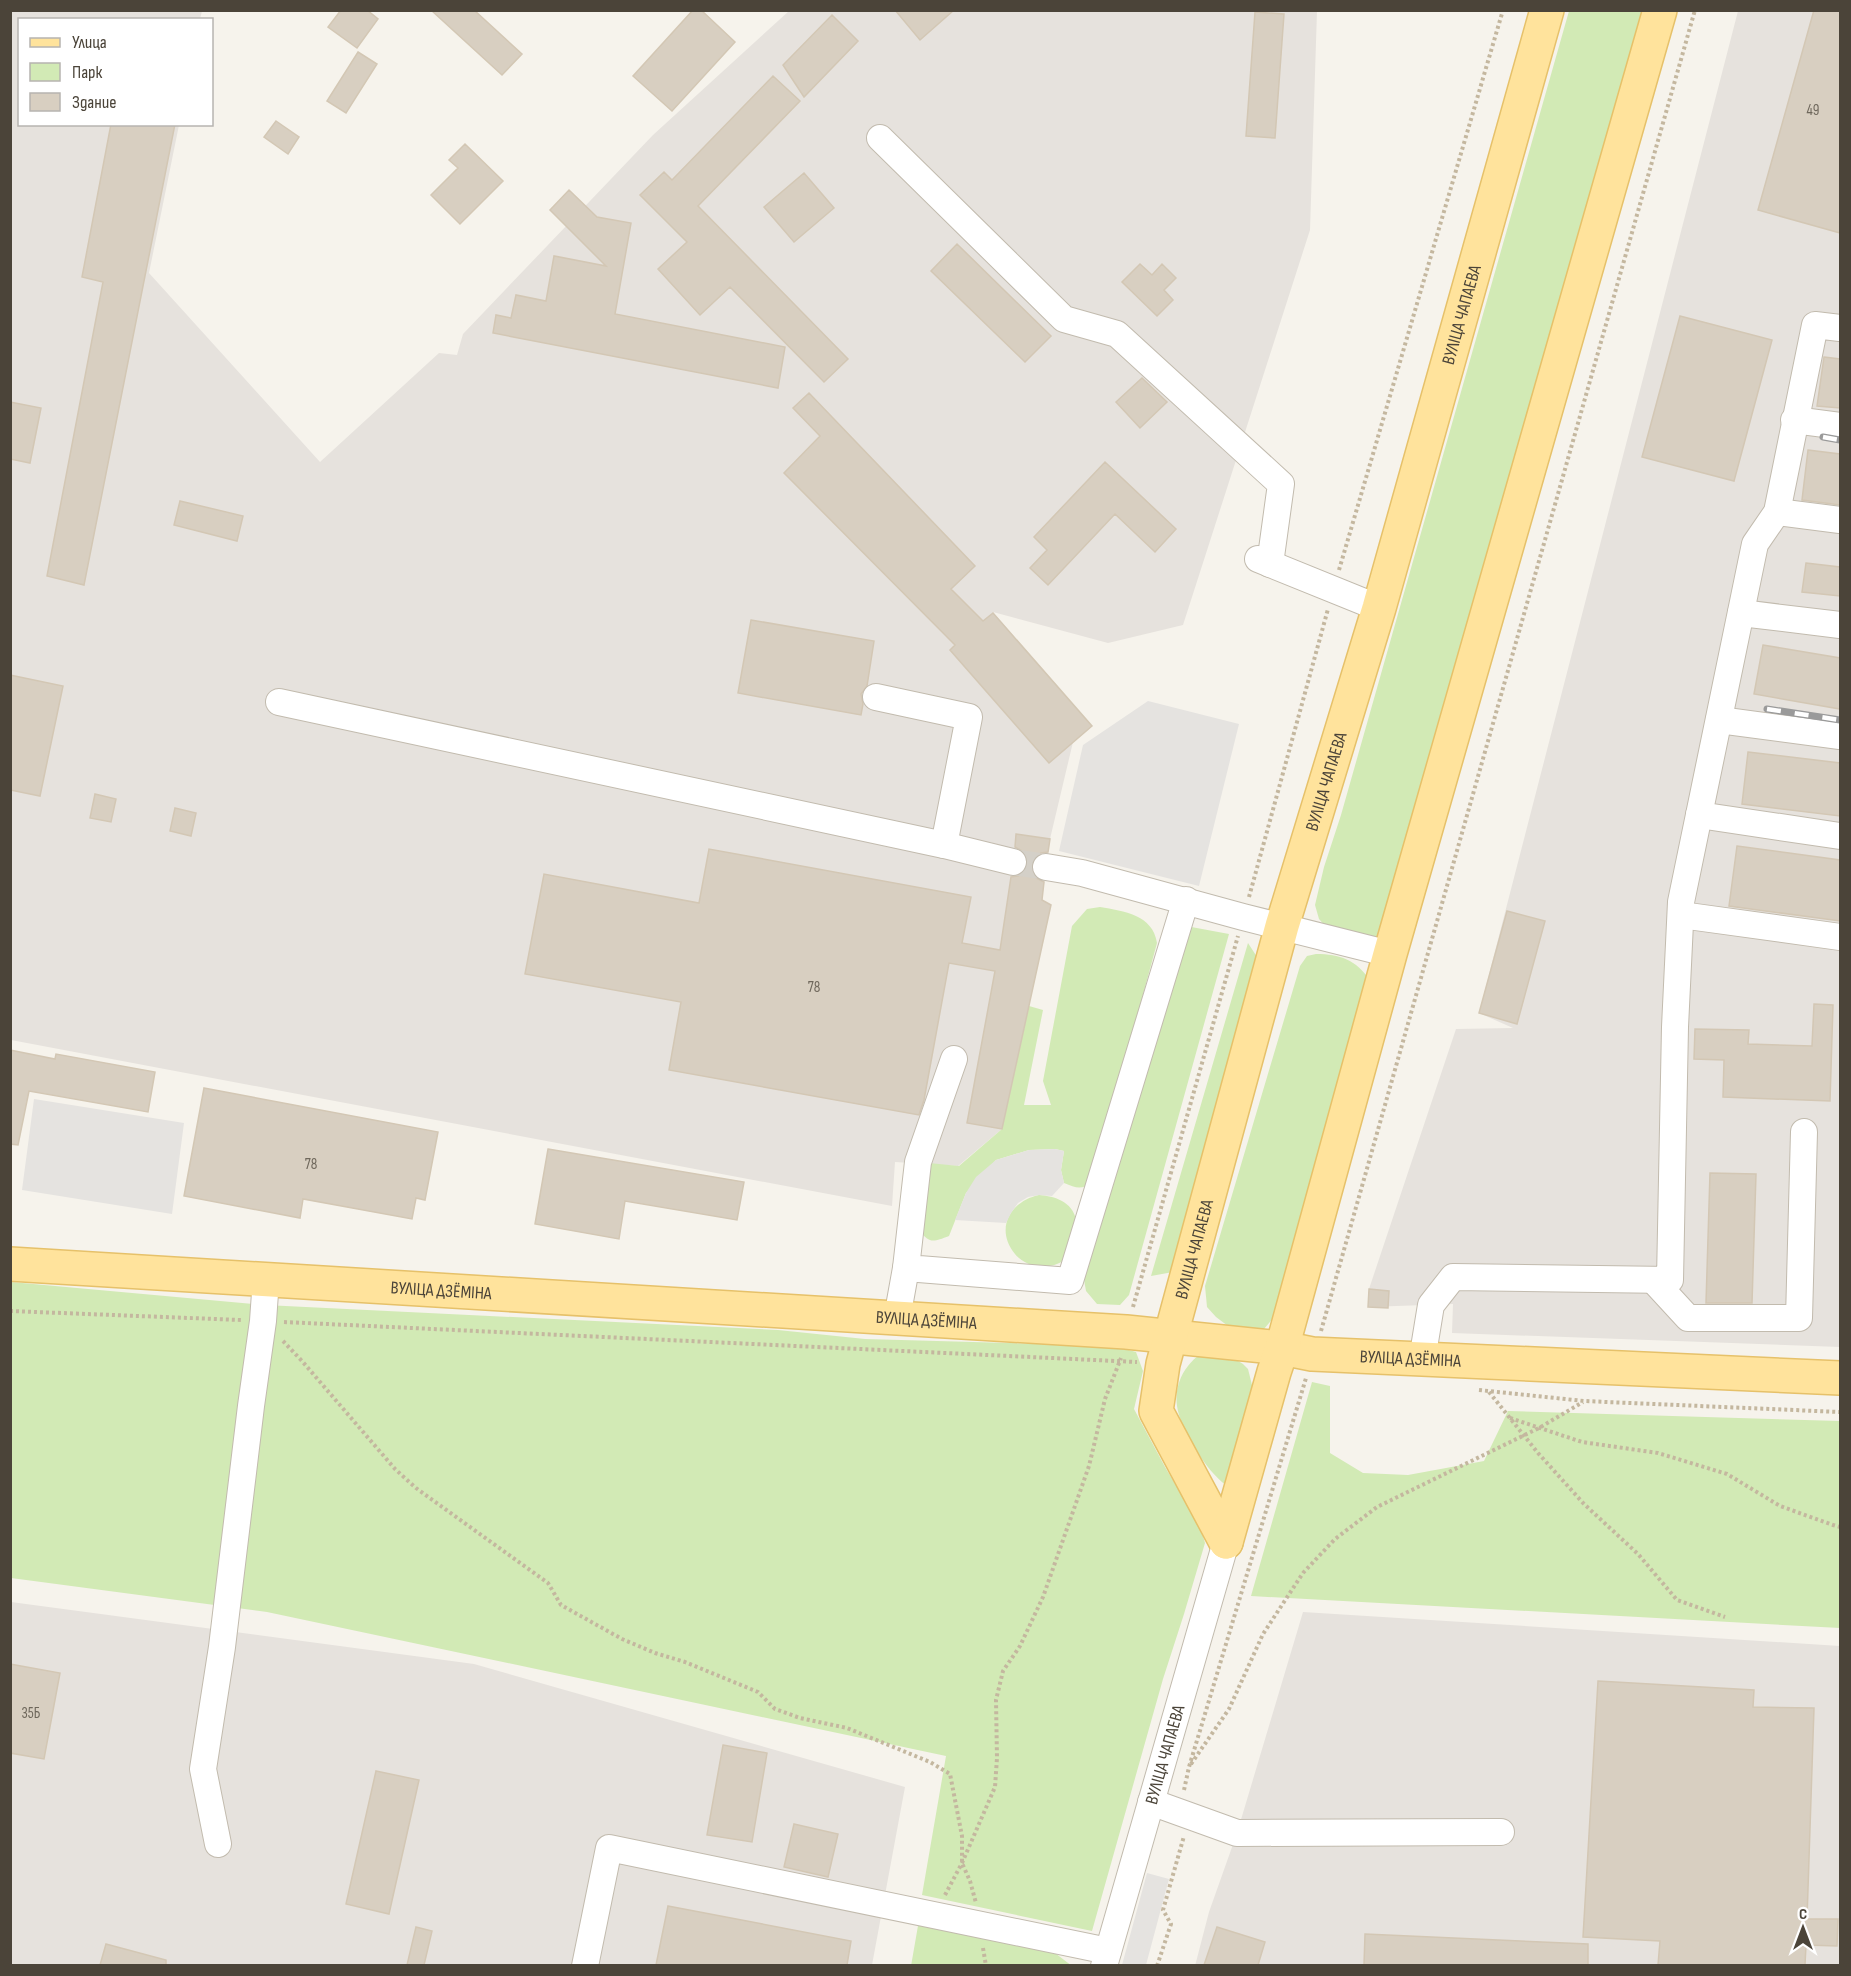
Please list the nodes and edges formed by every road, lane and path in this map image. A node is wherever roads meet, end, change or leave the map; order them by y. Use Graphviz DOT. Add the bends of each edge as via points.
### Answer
graph roads {
  1 [pos="1503,10"];
  2 [pos="1547,10"];
  3 [pos="1660,10"];
  4 [pos="1695,10"];
  5 [pos="880,138"];
  6 [pos="1840,328"];
  7 [pos="1794,420"];
  8 [pos="1840,426"];
  9 [pos="1777,512"];
  10 [pos="1840,520"];
  11 [pos="1333,590"];
  12 [pos="1379,608"];
  13 [pos="1740,613"];
  14 [pos="1840,625"];
  15 [pos="876,697"];
  16 [pos="279,702"];
  17 [pos="1719,720"];
  18 [pos="1840,735"];
  19 [pos="1699,815"];
  20 [pos="1840,836"];
  21 [pos="944,845"];
  22 [pos="1013,862"];
  23 [pos="1046,867"];
  24 [pos="1186,900"];
  25 [pos="1681,915"];
  26 [pos="1244,917"];
  27 [pos="1282,926"];
  28 [pos="1840,937"];
  29 [pos="1390,954"];
  30 [pos="954,1059"];
  31 [pos="1804,1132"];
  32 [pos="10,1264"];
  33 [pos="906,1268"];
  34 [pos="266,1279"];
  35 [pos="1653,1280"];
  36 [pos="10,1311"];
  37 [pos="897,1318"];
  38 [pos="263,1321"];
  39 [pos="1123,1346"];
  40 [pos="1167,1350"];
  41 [pos="1297,1351"];
  42 [pos="1422,1360"];
  43 [pos="1840,1378"];
  44 [pos="1477,1390"];
  45 [pos="1488,1391"];
  46 [pos="1584,1401"];
  47 [pos="1840,1412"];
  48 [pos="1510,1418"];
  49 [pos="1539,1428"];
  50 [pos="1523,1436"];
  51 [pos="1840,1527"];
  52 [pos="1226,1542"];
  53 [pos="1725,1617"];
  54 [pos="1189,1767"];
  55 [pos="1151,1802"];
  56 [pos="1179,1813"];
  57 [pos="1501,1832"];
  58 [pos="218,1844"];
  59 [pos="962,1863"];
  60 [pos="942,1897"];
  61 [pos="981,1925"];
  62 [pos="1106,1958"];
  63 [pos="585,1965"];
  64 [pos="986,1965"];
  65 [pos="1157,1965"];
  1 -- 11 [label="path"];
  2 -- 12 [label="main road, ВУЛІЦА ЧАПАЕВА"];
  3 -- 29 [label="main road, ВУЛІЦА ЧАПАЕВА"];
  4 -- 41 [label="path" via="1328,1306"];
  5 -- 11 [label="street" via="1064,319 1118,334 1281,484 1264,562"];
  6 -- 7 [label="street" via="1815,325"];
  7 -- 8 [label="street"];
  7 -- 9 [label="street"];
  9 -- 10 [label="street"];
  9 -- 13 [label="street" via="1755,544"];
  11 -- 12 [label="street"];
  11 -- 26 [label="path"];
  12 -- 27 [label="main road, ВУЛІЦА ЧАПАЕВА"];
  13 -- 14 [label="street"];
  13 -- 17 [label="street"];
  15 -- 21 [label="street" via="969,717"];
  16 -- 21 [label="street"];
  17 -- 18 [label="street"];
  17 -- 19 [label="street"];
  19 -- 20 [label="street"];
  19 -- 25 [label="street"];
  21 -- 22 [label="street"];
  23 -- 24 [label="street"];
  24 -- 26 [label="street"];
  24 -- 33 [label="street" via="1070,1281"];
  25 -- 28 [label="street"];
  25 -- 35 [label="street" via="1670,1280"];
  26 -- 27 [label="street"];
  26 -- 39 [label="path"];
  27 -- 29 [label="street"];
  27 -- 40 [label="main road, ВУЛІЦА ЧАПАЕВА"];
  29 -- 41 [label="main road, ВУЛІЦА ЧАПАЕВА"];
  30 -- 33 [label="street" via="918,1162"];
  31 -- 35 [label="street" via="1799,1318 1688,1318"];
  32 -- 34 [label="main road, ВУЛІЦА ДЗЁМІНА"];
  33 -- 37 [label="street"];
  34 -- 37 [label="main road, ВУЛІЦА ДЗЁМІНА"];
  34 -- 38 [label="street"];
  35 -- 42 [label="street" via="1453,1277 1431,1305"];
  36 -- 38 [label="path"];
  37 -- 39 [label="main road, ВУЛІЦА ДЗЁМІНА"];
  38 -- 39 [label="path"];
  38 -- 58 [label="street" via="203,1769"];
  38 -- 59 [label="path" via="395,1469 548,1582 561,1605 622,1639 758,1692 775,1709 847,1728 950,1774 962,1836"];
  39 -- 40 [label="main road, ВУЛІЦА ДЗЁМІНА"];
  39 -- 40 [label="path"];
  39 -- 59 [label="path" via="1089,1466 1043,1597 1020,1646 1003,1671 996,1700 998,1758 994,1788"];
  40 -- 41 [label="main road, ВУЛІЦА ДЗЁМІНА"];
  40 -- 52 [label="main road, ВУЛІЦА ЧАПАЕВА" via="1156,1412"];
  41 -- 42 [label="main road, ВУЛІЦА ДЗЁМІНА"];
  41 -- 52 [label="main road, ВУЛІЦА ЧАПАЕВА" via="1274,1372"];
  41 -- 54 [label="path" via="1234,1620"];
  42 -- 43 [label="main road, ВУЛІЦА ДЗЁМІНА"];
  44 -- 45 [label="path"];
  45 -- 46 [label="path"];
  45 -- 48 [label="path"];
  46 -- 47 [label="path"];
  46 -- 49 [label="path"];
  48 -- 49 [label="path"];
  48 -- 50 [label="path"];
  49 -- 50 [label="path"];
  49 -- 51 [label="path" via="1582,1442 1658,1452 1727,1474 1780,1506"];
  50 -- 53 [label="path" via="1584,1504 1638,1554 1677,1600"];
  50 -- 54 [label="path" via="1377,1507 1335,1539 1303,1573 1263,1634 1229,1709"];
  52 -- 55 [label="street, ВУЛІЦА ЧАПАЕВА"];
  54 -- 56 [label="path"];
  55 -- 56 [label="street"];
  55 -- 62 [label="street, ВУЛІЦА ЧАПАЕВА"];
  56 -- 57 [label="street" via="1237,1833"];
  56 -- 65 [label="path" via="1185,1834 1163,1910 1171,1924"];
  59 -- 60 [label="path"];
  59 -- 61 [label="path"];
  61 -- 62 [label="street"];
  61 -- 63 [label="street" via="609,1848"];
  61 -- 64 [label="path"];
}
